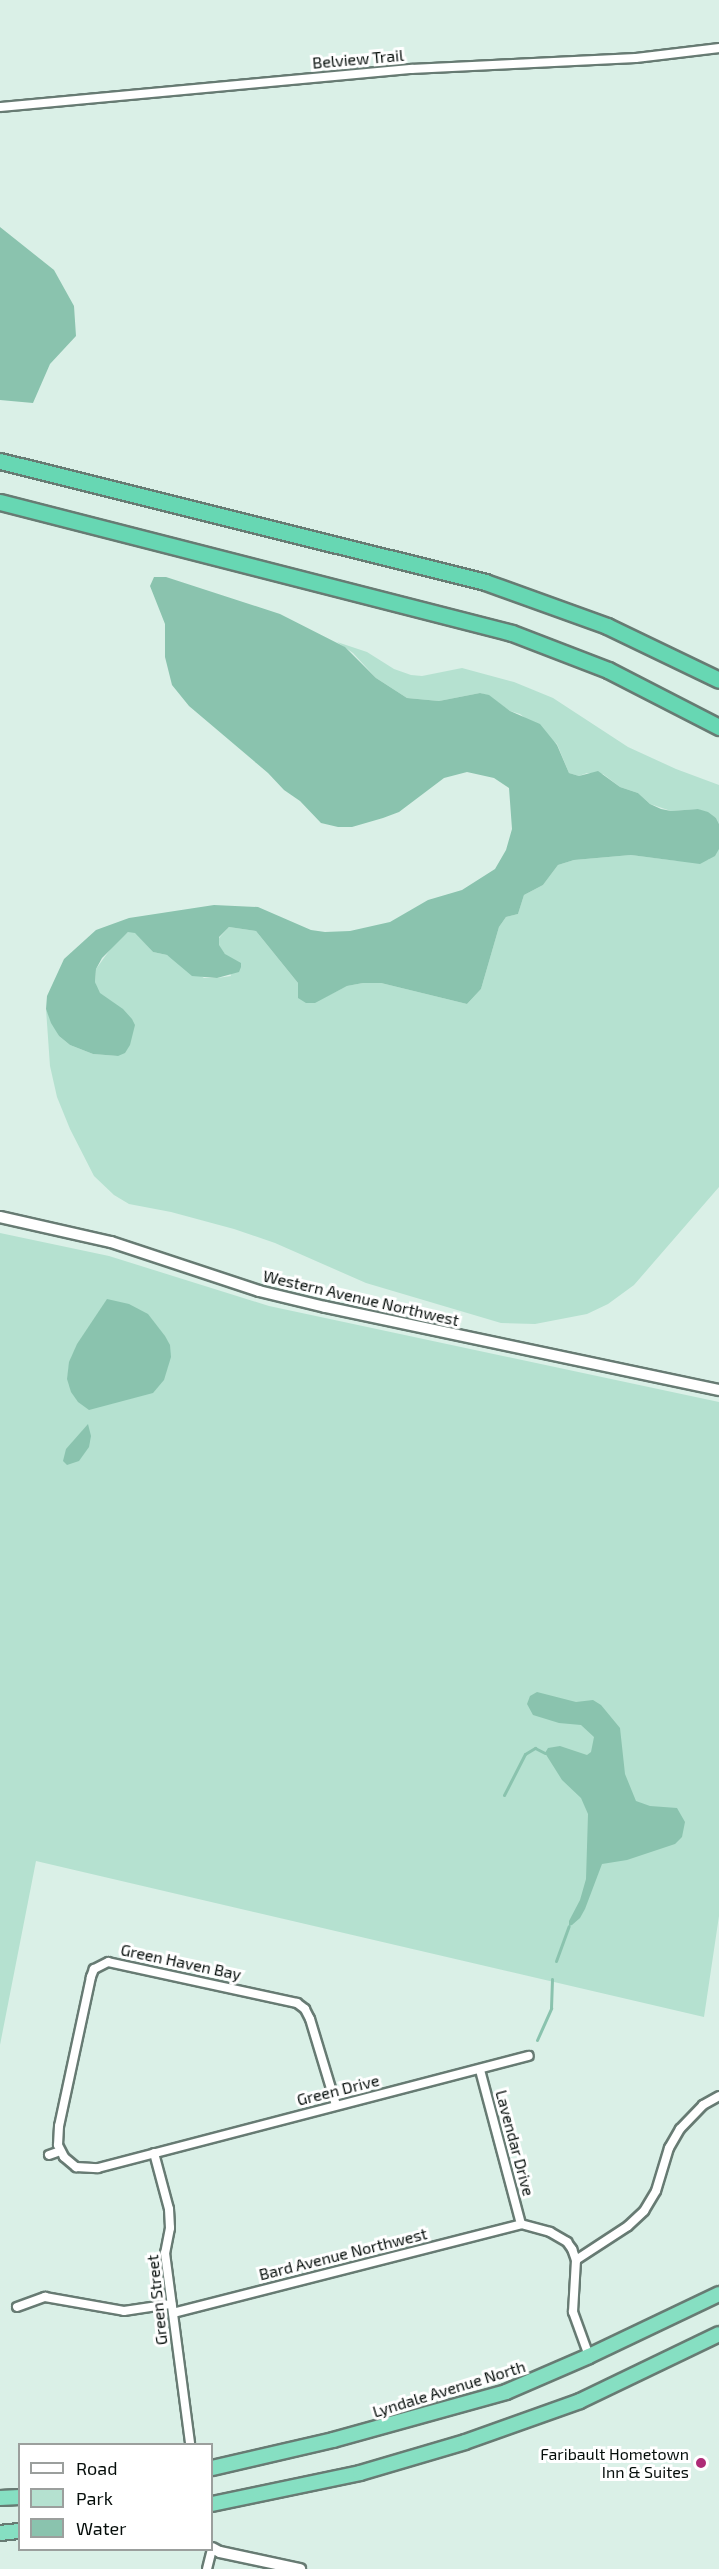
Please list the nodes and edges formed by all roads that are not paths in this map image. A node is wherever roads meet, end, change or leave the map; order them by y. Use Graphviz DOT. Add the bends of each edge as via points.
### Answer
graph roads {
  1 [pos="719,48"];
  2 [pos="0,107"];
  3 [pos="0,461"];
  4 [pos="0,502"];
  5 [pos="719,680"];
  6 [pos="719,727"];
  7 [pos="0,1217"];
  8 [pos="719,1390"];
  9 [pos="529,2056"];
  10 [pos="480,2070"];
  11 [pos="719,2096"];
  12 [pos="336,2105"];
  13 [pos="60,2151"];
  14 [pos="154,2153"];
  15 [pos="49,2155"];
  16 [pos="521,2224"];
  17 [pos="576,2260"];
  18 [pos="719,2294"];
  19 [pos="17,2307"];
  20 [pos="172,2308"];
  21 [pos="719,2334"];
  22 [pos="589,2356"];
  23 [pos="190,2443"];
  24 [pos="213,2468"];
  25 [pos="18,2497"];
  26 [pos="0,2499"];
  27 [pos="213,2504"];
  28 [pos="18,2531"];
  29 [pos="0,2533"];
  30 [pos="213,2548"];
  31 [pos="211,2551"];
  32 [pos="207,2569"];
  33 [pos="300,2569"];
  1 -- 2 [label="street, Belview Trail" via="636,58 411,69"];
  3 -- 5 [label="highway" via="506,589 607,626"];
  4 -- 6 [label="highway" via="512,633 608,670"];
  7 -- 8 [label="street, Western Avenue Northwest" via="111,1242 315,1305"];
  9 -- 10 [label="street, Green Drive"];
  10 -- 12 [label="street, Green Drive"];
  10 -- 16 [label="street, Lavendar Drive"];
  11 -- 17 [label="street" via="703,2105 680,2129 644,2211"];
  12 -- 13 [label="street, Green Haven Bay" via="310,2019 297,2003 108,1962 94,1969 91,1977 57,2137"];
  12 -- 14 [label="street, Green Drive"];
  13 -- 14 [label="street" via="68,2162 86,2169"];
  13 -- 15 [label="street"];
  14 -- 20 [label="street, Green Street" via="170,2219 165,2253"];
  16 -- 17 [label="street" via="560,2237"];
  16 -- 20 [label="street, Bard Avenue Northwest"];
  17 -- 22 [label="street" via="573,2312"];
  18 -- 22 [label="highway, Lyndale Avenue North"];
  19 -- 20 [label="street, Bard Avenue Northwest" via="45,2297 124,2311"];
  20 -- 23 [label="street, Green Street"];
  21 -- 27 [label="highway" via="580,2401 465,2442 360,2473"];
  22 -- 24 [label="highway, Lyndale Avenue North" via="506,2392 431,2415"];
  25 -- 26 [label="highway"];
  28 -- 29 [label="highway"];
  30 -- 33 [label="street"];
  31 -- 32 [label="street"];
}
